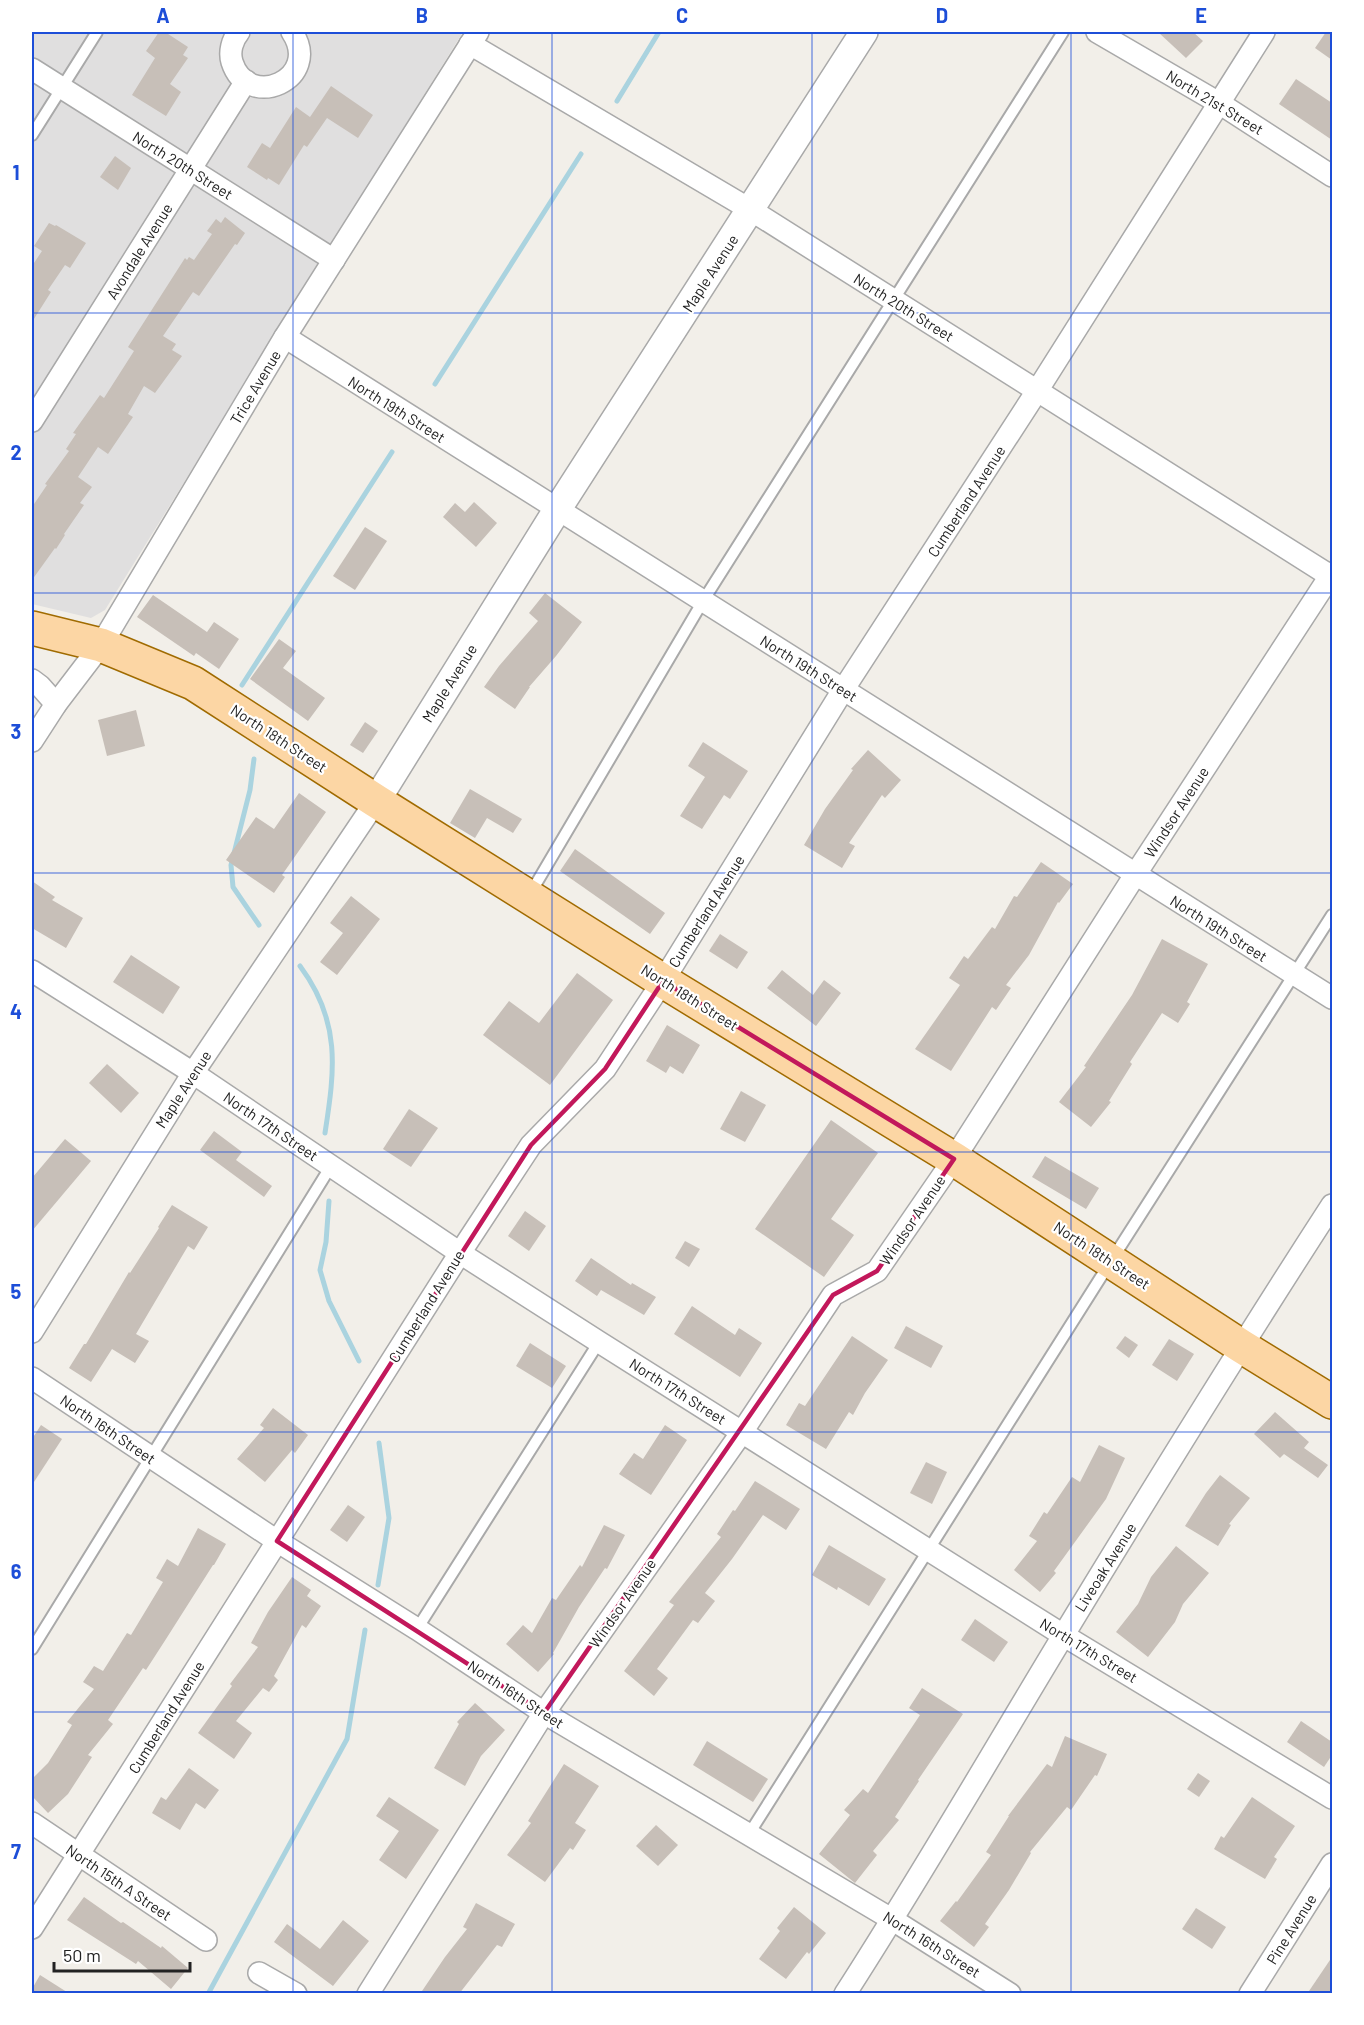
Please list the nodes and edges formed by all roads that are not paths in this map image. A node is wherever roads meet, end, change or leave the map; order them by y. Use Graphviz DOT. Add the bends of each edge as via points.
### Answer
graph roads {
  1 [pos="97,32"];
  2 [pos="239,32"];
  3 [pos="292,32"];
  4 [pos="864,32"];
  5 [pos="1063,32"];
  6 [pos="1097,32"];
  7 [pos="1264,32"];
  8 [pos="474,38"];
  9 [pos="32,69"];
  10 [pos="246,81"];
  11 [pos="61,88"];
  12 [pos="1219,104"];
  13 [pos="32,135"];
  14 [pos="190,170"];
  15 [pos="1332,176"];
  16 [pos="751,210"];
  17 [pos="334,260"];
  18 [pos="892,299"];
  19 [pos="285,338"];
  20 [pos="1037,391"];
  21 [pos="32,421"];
  22 [pos="557,510"];
  23 [pos="1332,575"];
  24 [pos="703,602"];
  25 [pos="32,628"];
  26 [pos="101,645"];
  27 [pos="32,680"];
  28 [pos="843,690"];
  29 [pos="56,704"];
  30 [pos="32,741"];
  31 [pos="376,801"];
  32 [pos="1135,875"];
  33 [pos="529,897"];
  34 [pos="1332,915"];
  35 [pos="32,971"];
  36 [pos="1295,975"];
  37 [pos="663,981"];
  38 [pos="1332,998"];
  39 [pos="193,1073"];
  40 [pos="954,1159"];
  41 [pos="331,1166"];
  42 [pos="1332,1205"];
  43 [pos="460,1253"];
  44 [pos="1111,1261"];
  45 [pos="32,1332"];
  46 [pos="599,1342"];
  47 [pos="1241,1346"];
  48 [pos="32,1378"];
  49 [pos="1332,1402"];
  50 [pos="742,1432"];
  51 [pos="152,1457"];
  52 [pos="278,1541"];
  53 [pos="928,1550"];
  54 [pos="417,1629"];
  55 [pos="1064,1635"];
  56 [pos="32,1649"];
  57 [pos="544,1713"];
  58 [pos="1332,1798"];
  59 [pos="32,1823"];
  60 [pos="749,1834"];
  61 [pos="78,1855"];
  62 [pos="1332,1864"];
  63 [pos="893,1920"];
  64 [pos="32,1928"];
  65 [pos="206,1940"];
  66 [pos="259,1973"];
  67 [pos="296,1994"];
  68 [pos="368,1994"];
  69 [pos="845,1994"];
  70 [pos="1010,1994"];
  71 [pos="1250,1994"];
  1 -- 11 [label="lane"];
  2 -- 10 [label="street" via="231,58 234,69"];
  3 -- 10 [label="street" via="300,54 292,75 273,87"];
  4 -- 16 [label="street, Maple Avenue"];
  5 -- 18 [label="lane"];
  6 -- 12 [label="street, North 21st Street"];
  7 -- 12 [label="street, Cumberland Avenue"];
  8 -- 16 [label="street, North 20th Street"];
  8 -- 17 [label="street, Trice Avenue"];
  9 -- 11 [label="street, North 20th Street"];
  10 -- 14 [label="street, Avondale Avenue"];
  11 -- 13 [label="lane"];
  11 -- 14 [label="street, North 20th Street"];
  12 -- 15 [label="street, North 21st Street"];
  12 -- 20 [label="street, Cumberland Avenue"];
  14 -- 17 [label="street, North 20th Street"];
  14 -- 21 [label="street, Avondale Avenue"];
  16 -- 18 [label="street, North 20th Street"];
  16 -- 22 [label="street, Maple Avenue"];
  17 -- 19 [label="street, Trice Avenue"];
  18 -- 20 [label="street, North 20th Street"];
  18 -- 24 [label="lane"];
  19 -- 22 [label="street, North 19th Street"];
  19 -- 26 [label="street, Trice Avenue"];
  20 -- 23 [label="street, North 20th Street"];
  20 -- 28 [label="street, Cumberland Avenue"];
  22 -- 24 [label="street, North 19th Street"];
  22 -- 31 [label="street, Maple Avenue"];
  23 -- 32 [label="street, Windsor Avenue"];
  24 -- 28 [label="street, North 19th Street"];
  24 -- 33 [label="lane"];
  25 -- 26 [label="main road, North 18th Street"];
  26 -- 29 [label="street, Trice Avenue"];
  26 -- 31 [label="main road, North 18th Street" via="194,683"];
  27 -- 29 [label="street"];
  28 -- 32 [label="street, North 19th Street"];
  28 -- 37 [label="street, Cumberland Avenue"];
  29 -- 30 [label="street, Trice Avenue"];
  31 -- 33 [label="main road, North 18th Street"];
  31 -- 39 [label="street, Maple Avenue"];
  32 -- 36 [label="street, North 19th Street"];
  32 -- 40 [label="street, Windsor Avenue"];
  33 -- 37 [label="main road, North 18th Street"];
  34 -- 36 [label="lane"];
  35 -- 39 [label="street, North 17th Street"];
  36 -- 38 [label="street, North 19th Street"];
  36 -- 44 [label="lane"];
  37 -- 40 [label="main road, North 18th Street"];
  37 -- 43 [label="street, Cumberland Avenue" via="605,1069 531,1145"];
  39 -- 41 [label="street, North 17th Street"];
  39 -- 45 [label="street, Maple Avenue"];
  40 -- 44 [label="main road, North 18th Street"];
  40 -- 50 [label="street, Windsor Avenue" via="877,1271 833,1295"];
  41 -- 43 [label="street, North 17th Street"];
  41 -- 51 [label="lane"];
  42 -- 47 [label="street, Liveoak Avenue"];
  43 -- 46 [label="street, North 17th Street"];
  43 -- 52 [label="street, Cumberland Avenue"];
  44 -- 47 [label="main road, North 18th Street"];
  44 -- 53 [label="lane"];
  46 -- 50 [label="street, North 17th Street"];
  46 -- 54 [label="lane"];
  47 -- 49 [label="main road, North 18th Street"];
  47 -- 55 [label="street, Liveoak Avenue"];
  48 -- 51 [label="street, North 16th Street"];
  50 -- 53 [label="street, North 17th Street"];
  50 -- 57 [label="street, Windsor Avenue"];
  51 -- 52 [label="street, North 16th Street"];
  51 -- 56 [label="lane"];
  52 -- 54 [label="street, North 16th Street"];
  52 -- 61 [label="street, Cumberland Avenue"];
  53 -- 55 [label="street, North 17th Street"];
  53 -- 60 [label="lane"];
  54 -- 57 [label="street, North 16th Street"];
  55 -- 58 [label="street, North 17th Street"];
  55 -- 63 [label="street, Liveoak Avenue"];
  57 -- 60 [label="street, North 16th Street"];
  57 -- 68 [label="street, Windsor Avenue"];
  59 -- 61 [label="street, North 15th A Street"];
  60 -- 63 [label="street, North 16th Street"];
  61 -- 64 [label="street, Cumberland Avenue"];
  61 -- 65 [label="street, North 15th A Street"];
  62 -- 71 [label="street, Pine Avenue"];
  63 -- 69 [label="street, Liveoak Avenue"];
  63 -- 70 [label="street, North 16th Street"];
  66 -- 67 [label="street"];
}
